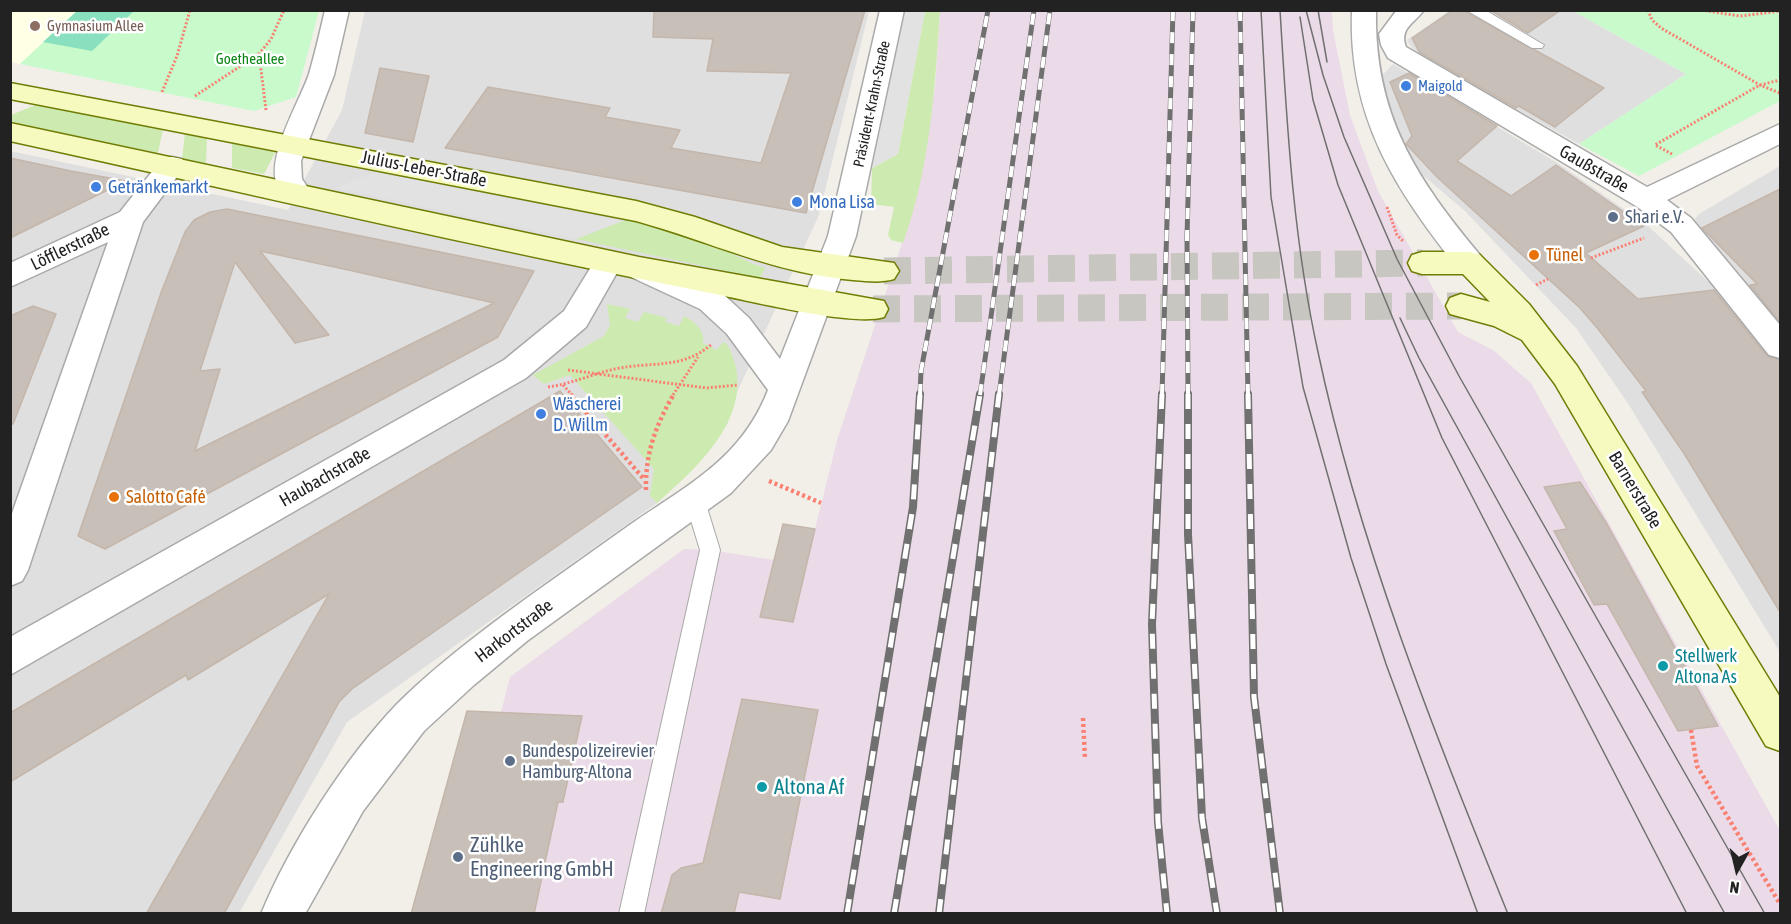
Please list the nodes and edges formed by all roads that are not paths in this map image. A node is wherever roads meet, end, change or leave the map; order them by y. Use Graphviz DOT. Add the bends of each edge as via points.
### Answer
graph roads {
  1 [pos="337,10"];
  2 [pos="892,10"];
  3 [pos="1364,10"];
  4 [pos="1412,10"];
  5 [pos="1473,10"];
  6 [pos="1537,45"];
  7 [pos="10,91"];
  8 [pos="10,132"];
  9 [pos="1780,133"];
  10 [pos="293,145"];
  11 [pos="172,166"];
  12 [pos="296,191"];
  13 [pos="1646,199"];
  14 [pos="130,219"];
  15 [pos="609,262"];
  16 [pos="1470,263"];
  17 [pos="1422,264"];
  18 [pos="831,267"];
  19 [pos="639,268"];
  20 [pos="884,271"];
  21 [pos="10,276"];
  22 [pos="816,302"];
  23 [pos="873,309"];
  24 [pos="1538,336"];
  25 [pos="1780,346"];
  26 [pos="784,388"];
  27 [pos="694,501"];
  28 [pos="10,570"];
  29 [pos="10,657"];
  30 [pos="1780,732"];
  31 [pos="282,914"];
  32 [pos="631,914"];
  1 -- 10 [label="street" via="321,75"];
  2 -- 18 [label="street, Präsident-Krahn-Straße" via="842,236"];
  3 -- 16 [label="street" via="1362,41 1366,71 1390,148 1407,179"];
  4 -- 13 [label="street, Gaußstraße" via="1391,32 1391,43 1402,55"];
  5 -- 6 [label="lane"];
  7 -- 10 [label="main road, Julius-Leber-Straße"];
  8 -- 11 [label="main road"];
  9 -- 13 [label="street"];
  10 -- 12 [label="street" via="288,181"];
  10 -- 18 [label="main road, Julius-Leber-Straße" via="663,217 757,251"];
  11 -- 12 [label="main road"];
  11 -- 14 [label="street"];
  12 -- 15 [label="main road"];
  13 -- 25 [label="street, Gaußstraße" via="1681,225"];
  14 -- 21 [label="street, Löfflerstraße"];
  14 -- 28 [label="street"];
  15 -- 19 [label="main road"];
  15 -- 29 [label="street, Haubachstraße" via="575,319 519,366"];
  16 -- 17 [label="main road"];
  16 -- 24 [label="main road, Barnerstraße"];
  16 -- 24 [label="main road" via="1479,281 1478,293 1461,306 1502,317"];
  18 -- 20 [label="main road, Julius-Leber-Straße"];
  18 -- 22 [label="street, Präsident-Krahn-Straße"];
  19 -- 22 [label="main road"];
  19 -- 26 [label="street" via="711,301 738,326"];
  22 -- 23 [label="main road"];
  22 -- 26 [label="street, Harkortstraße"];
  24 -- 30 [label="main road, Barnerstraße" via="1566,375"];
  26 -- 27 [label="street, Harkortstraße" via="772,421 738,468"];
  27 -- 31 [label="street, Harkortstraße" via="459,673 414,714 343,804"];
  27 -- 32 [label="lane" via="710,550"];
}
